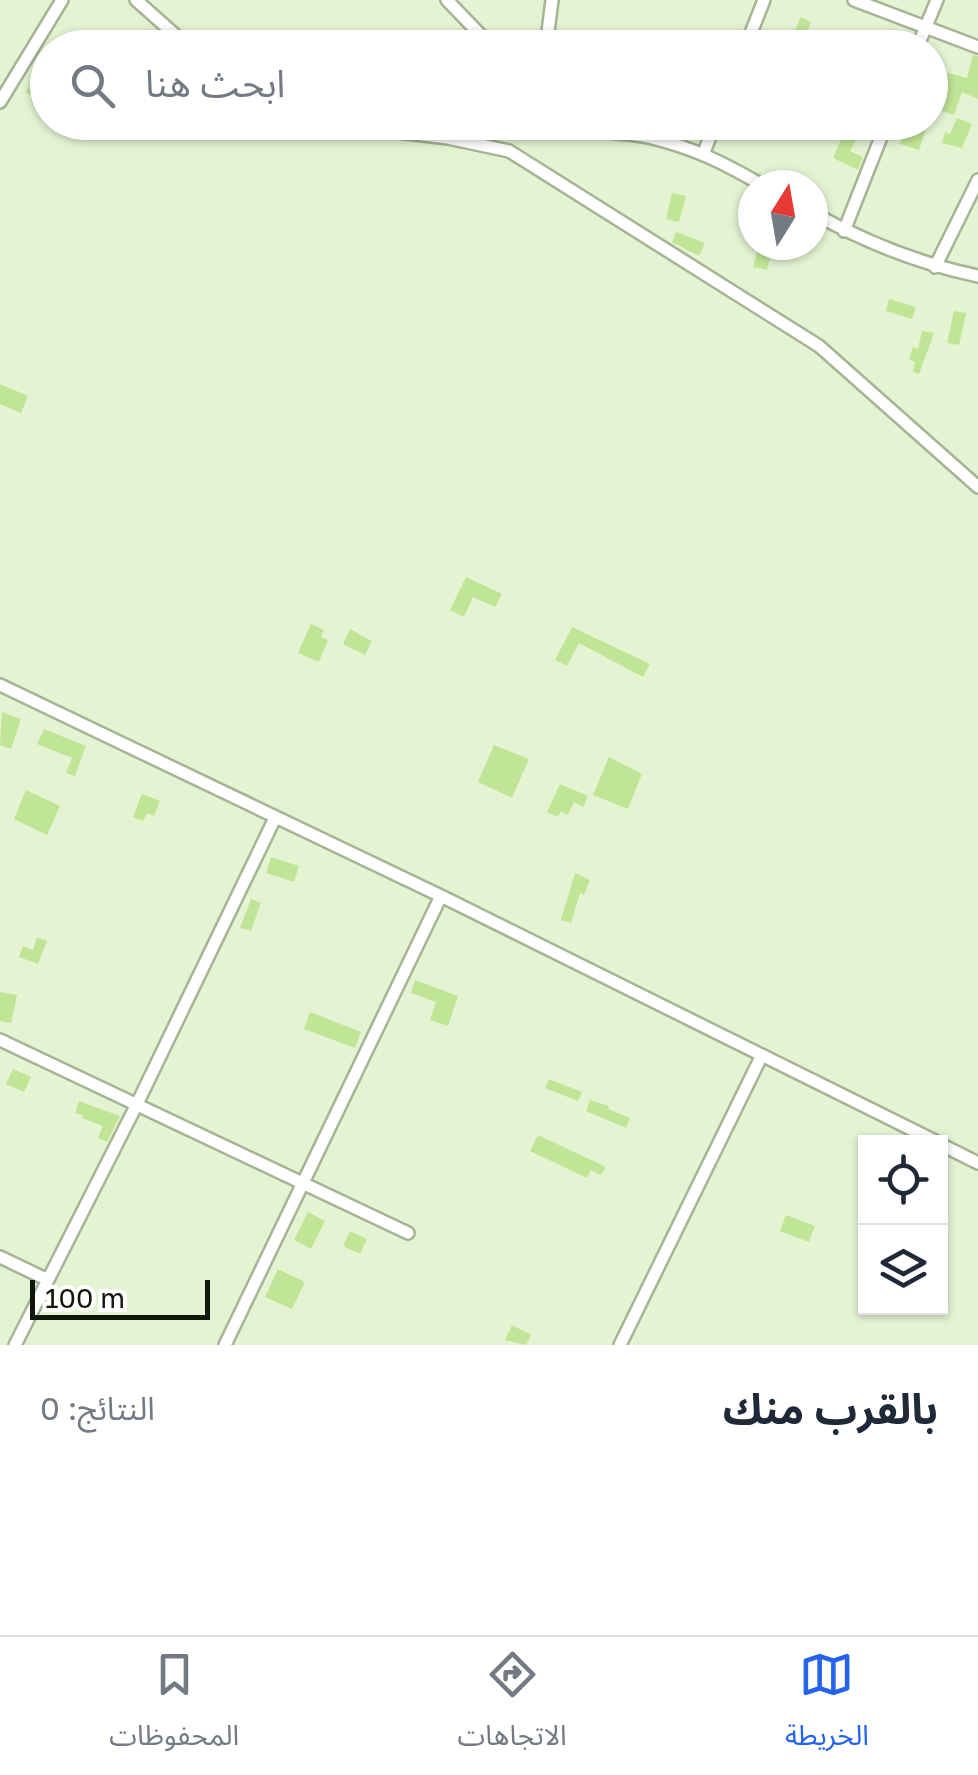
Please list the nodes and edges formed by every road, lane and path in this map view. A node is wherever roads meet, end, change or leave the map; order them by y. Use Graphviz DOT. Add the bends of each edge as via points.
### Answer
graph roads {
  1 [pos="62,0"];
  2 [pos="136,0"];
  3 [pos="447,0"];
  4 [pos="552,0"];
  5 [pos="764,0"];
  6 [pos="854,0"];
  7 [pos="937,0"];
  8 [pos="925,28"];
  9 [pos="44,30"];
  10 [pos="170,30"];
  11 [pos="476,30"];
  12 [pos="548,30"];
  13 [pos="752,30"];
  14 [pos="931,30"];
  15 [pos="948,36"];
  16 [pos="978,47"];
  17 [pos="30,53"];
  18 [pos="0,102"];
  19 [pos="457,140"];
  20 [pos="659,140"];
  21 [pos="709,140"];
  22 [pos="880,140"];
  23 [pos="704,152"];
  24 [pos="738,171"];
  25 [pos="978,180"];
  26 [pos="828,222"];
  27 [pos="844,231"];
  28 [pos="935,267"];
  29 [pos="978,276"];
  30 [pos="978,487"];
  31 [pos="0,684"];
  32 [pos="275,818"];
  33 [pos="442,896"];
  34 [pos="0,1040"];
  35 [pos="762,1054"];
  36 [pos="137,1104"];
  37 [pos="923,1135"];
  38 [pos="948,1148"];
  39 [pos="978,1163"];
  40 [pos="305,1183"];
  41 [pos="408,1233"];
  42 [pos="0,1256"];
  43 [pos="46,1279"];
  44 [pos="15,1345"];
  45 [pos="225,1345"];
  46 [pos="620,1345"];
  1 -- 9 [label="street"];
  2 -- 10 [label="street"];
  3 -- 11 [label="street"];
  4 -- 12 [label="street"];
  5 -- 13 [label="street"];
  6 -- 8 [label="street"];
  7 -- 8 [label="street"];
  8 -- 14 [label="street"];
  15 -- 16 [label="street"];
  17 -- 18 [label="street"];
  19 -- 30 [label="street" via="509,152 819,346"];
  20 -- 23 [label="street"];
  21 -- 23 [label="street"];
  22 -- 27 [label="street"];
  23 -- 24 [label="street"];
  25 -- 28 [label="street"];
  26 -- 27 [label="street"];
  27 -- 28 [label="street"];
  28 -- 29 [label="street"];
  31 -- 32 [label="street"];
  32 -- 33 [label="street"];
  32 -- 36 [label="street"];
  33 -- 35 [label="street"];
  33 -- 40 [label="street"];
  34 -- 36 [label="street"];
  35 -- 37 [label="street"];
  35 -- 46 [label="street"];
  36 -- 40 [label="street"];
  36 -- 43 [label="street"];
  38 -- 39 [label="street"];
  40 -- 41 [label="street"];
  40 -- 45 [label="street"];
  42 -- 43 [label="street"];
  43 -- 44 [label="street"];
}
